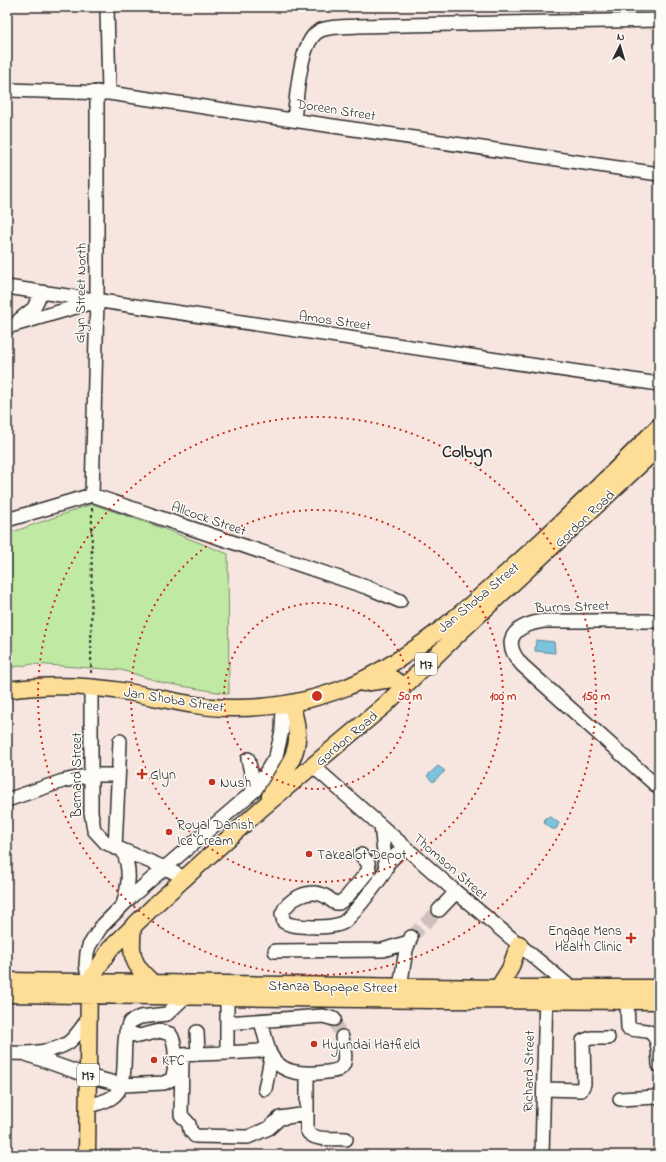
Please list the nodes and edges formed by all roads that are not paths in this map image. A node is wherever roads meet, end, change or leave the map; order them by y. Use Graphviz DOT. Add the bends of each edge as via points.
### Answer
graph roads {
  1 [pos="107,7"];
  2 [pos="659,20"];
  3 [pos="7,90"];
  4 [pos="103,92"];
  5 [pos="294,119"];
  6 [pos="659,174"];
  7 [pos="7,287"];
  8 [pos="41,292"];
  9 [pos="96,300"];
  10 [pos="7,327"];
  11 [pos="659,384"];
  12 [pos="659,426"];
  13 [pos="659,447"];
  14 [pos="92,495"];
  15 [pos="7,520"];
  16 [pos="532,550"];
  17 [pos="400,601"];
  18 [pos="659,621"];
  19 [pos="91,686"];
  20 [pos="348,686"];
  21 [pos="404,686"];
  22 [pos="7,690"];
  23 [pos="287,704"];
  24 [pos="120,741"];
  25 [pos="313,766"];
  26 [pos="270,768"];
  27 [pos="91,774"];
  28 [pos="118,775"];
  29 [pos="659,788"];
  30 [pos="255,790"];
  31 [pos="7,800"];
  32 [pos="262,808"];
  33 [pos="381,826"];
  34 [pos="404,847"];
  35 [pos="119,849"];
  36 [pos="361,855"];
  37 [pos="386,866"];
  38 [pos="165,868"];
  39 [pos="185,878"];
  40 [pos="456,892"];
  41 [pos="343,901"];
  42 [pos="123,904"];
  43 [pos="439,910"];
  44 [pos="354,911"];
  45 [pos="133,926"];
  46 [pos="519,944"];
  47 [pos="276,951"];
  48 [pos="152,982"];
  49 [pos="400,987"];
  50 [pos="570,987"];
  51 [pos="498,988"];
  52 [pos="659,988"];
  53 [pos="89,989"];
  54 [pos="8,992"];
  55 [pos="546,994"];
  56 [pos="184,997"];
  57 [pos="227,998"];
  58 [pos="627,1001"];
  59 [pos="659,1001"];
  60 [pos="88,1019"];
  61 [pos="334,1019"];
  62 [pos="261,1021"];
  63 [pos="227,1023"];
  64 [pos="126,1032"];
  65 [pos="197,1032"];
  66 [pos="342,1037"];
  67 [pos="608,1038"];
  68 [pos="12,1053"];
  69 [pos="227,1053"];
  70 [pos="269,1053"];
  71 [pos="26,1054"];
  72 [pos="198,1054"];
  73 [pos="659,1065"];
  74 [pos="307,1075"];
  75 [pos="88,1076"];
  76 [pos="123,1085"];
  77 [pos="265,1090"];
  78 [pos="544,1090"];
  79 [pos="659,1096"];
  80 [pos="620,1099"];
  81 [pos="87,1107"];
  82 [pos="307,1114"];
  83 [pos="346,1139"];
  84 [pos="87,1155"];
  85 [pos="542,1155"];
  1 -- 4 [label="street, Glyn Street North"];
  2 -- 5 [label="street" via="357,26 320,30 307,45"];
  3 -- 4 [label="street, Doreen Street"];
  4 -- 5 [label="street, Doreen Street"];
  4 -- 9 [label="street, Glyn Street North"];
  5 -- 6 [label="street, Doreen Street"];
  7 -- 8 [label="street, Amos Street"];
  8 -- 9 [label="street, Amos Street"];
  8 -- 10 [label="street" via="29,313"];
  9 -- 10 [label="street"];
  9 -- 11 [label="street, Amos Street"];
  9 -- 14 [label="street, Glyn Street North"];
  12 -- 16 [label="main road, Gordon Road / M7"];
  13 -- 21 [label="main road, Gordon Road / M7"];
  14 -- 15 [label="street"];
  14 -- 17 [label="street, Allcock Street" via="369,588"];
  16 -- 20 [label="main road, Jan Shoba Street / M7" via="441,629 384,667"];
  18 -- 29 [label="street, Burns Street" via="532,623 523,626 512,639 511,650 515,657"];
  19 -- 22 [label="main road, Jan Shoba Street / M7"];
  19 -- 23 [label="main road, Jan Shoba Street / M7" via="208,707 241,708"];
  19 -- 27 [label="street, Bernard Street"];
  20 -- 21 [label="main road" via="388,679 396,680"];
  20 -- 23 [label="main road, Jan Shoba Street / M7"];
  21 -- 25 [label="main road, Gordon Road / M7"];
  23 -- 26 [label="street" via="280,742"];
  23 -- 32 [label="main road" via="298,733 296,749 288,767"];
  24 -- 28 [label="street"];
  25 -- 32 [label="main road, Gordon Road / M7"];
  25 -- 33 [label="street, Thomson Street"];
  26 -- 30 [label="street"];
  26 -- 30 [label="street" via="248,759"];
  27 -- 28 [label="street"];
  27 -- 31 [label="street"];
  27 -- 35 [label="street, Bernard Street" via="92,827 101,840"];
  28 -- 35 [label="street"];
  30 -- 38 [label="street"];
  32 -- 39 [label="main road, Gordon Road / M7"];
  33 -- 34 [label="street, Thomson Street"];
  33 -- 37 [label="street"];
  34 -- 37 [label="street"];
  34 -- 40 [label="street, Thomson Street"];
  35 -- 38 [label="street, Bernard Street"];
  35 -- 42 [label="street" via="129,874 128,890"];
  36 -- 41 [label="street" via="368,863 369,870"];
  37 -- 44 [label="street"];
  38 -- 39 [label="street, Bernard Street"];
  38 -- 42 [label="street"];
  39 -- 45 [label="main road, Gordon Road / M7"];
  40 -- 43 [label="street"];
  40 -- 46 [label="street, Thomson Street"];
  41 -- 44 [label="street"];
  41 -- 44 [label="street" via="336,903 322,895 303,894 284,909 282,917 284,922 290,925 332,926 344,922"];
  42 -- 53 [label="street" via="101,927 90,946 86,965"];
  45 -- 48 [label="main road" via="131,945 134,962 141,973"];
  45 -- 53 [label="main road, Gordon Road / M7" via="110,950"];
  46 -- 50 [label="street, Thomson Street"];
  46 -- 51 [label="main road" via="510,969"];
  47 -- 49 [label="street" via="383,950 410,940"];
  48 -- 49 [label="main road, Stanza Bopape Street"];
  48 -- 53 [label="main road, Stanza Bopape Street"];
  49 -- 51 [label="main road, Stanza Bopape Street"];
  50 -- 52 [label="main road, Stanza Bopape Street"];
  50 -- 55 [label="main road, Stanza Bopape Street"];
  51 -- 55 [label="main road, Stanza Bopape Street"];
  53 -- 54 [label="main road, Stanza Bopape Street"];
  53 -- 56 [label="main road, Stanza Bopape Street"];
  53 -- 60 [label="main road, M7"];
  55 -- 57 [label="main road, Stanza Bopape Street"];
  55 -- 58 [label="main road, Stanza Bopape Street"];
  55 -- 78 [label="street, Richard Street"];
  56 -- 57 [label="main road, Stanza Bopape Street"];
  56 -- 64 [label="street" via="167,1014 130,1022"];
  57 -- 63 [label="street"];
  58 -- 59 [label="main road, Stanza Bopape Street"];
  58 -- 73 [label="street" via="628,1028 648,1032 654,1037"];
  60 -- 71 [label="street" via="67,1043"];
  60 -- 75 [label="main road, M7"];
  61 -- 62 [label="street" via="323,1016"];
  62 -- 63 [label="street"];
  62 -- 70 [label="street"];
  63 -- 69 [label="street"];
  64 -- 76 [label="street"];
  64 -- 76 [label="street" via="139,1036 160,1031 170,1034 174,1039 174,1070 169,1082"];
  65 -- 72 [label="street"];
  66 -- 74 [label="street" via="343,1066 338,1070"];
  67 -- 78 [label="street" via="591,1038 584,1041 584,1084 581,1090"];
  68 -- 71 [label="street"];
  69 -- 70 [label="street"];
  69 -- 72 [label="street"];
  70 -- 74 [label="street" via="290,1071"];
  70 -- 77 [label="street"];
  71 -- 75 [label="street"];
  72 -- 82 [label="street" via="183,1055 182,1059 180,1115 189,1124 195,1136 248,1137 269,1128 280,1118"];
  74 -- 82 [label="street"];
  75 -- 76 [label="street"];
  75 -- 81 [label="main road, M7"];
  76 -- 81 [label="street" via="112,1098"];
  78 -- 85 [label="street, Richard Street"];
  79 -- 80 [label="street"];
  81 -- 84 [label="main road, M7"];
  82 -- 83 [label="street" via="309,1134 314,1137"];
}
